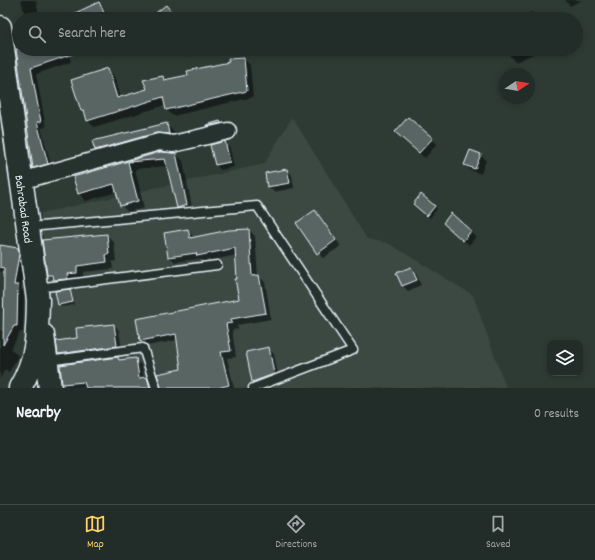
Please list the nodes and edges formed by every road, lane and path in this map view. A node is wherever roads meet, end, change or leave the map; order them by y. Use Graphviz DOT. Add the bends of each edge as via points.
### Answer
graph roads {
  1 [pos="0,27"];
  2 [pos="228,131"];
  3 [pos="21,181"];
  4 [pos="27,228"];
  5 [pos="217,265"];
  6 [pos="37,294"];
  7 [pos="47,361"];
  8 [pos="267,385"];
  9 [pos="20,388"];
  10 [pos="50,388"];
  11 [pos="156,388"];
  12 [pos="253,388"];
  1 -- 3 [label="main road, Bahrabad Road"];
  2 -- 3 [label="street" via="173,144 159,142"];
  3 -- 4 [label="main road, Bahrabad Road"];
  4 -- 6 [label="main road, Bahrabad Road"];
  4 -- 8 [label="lane" via="257,206 353,350"];
  5 -- 6 [label="lane"];
  6 -- 7 [label="main road"];
  6 -- 9 [label="main road, Bahrabad Road" via="37,343 30,371"];
  7 -- 10 [label="main road"];
  7 -- 11 [label="lane" via="143,348"];
  8 -- 12 [label="lane"];
}
